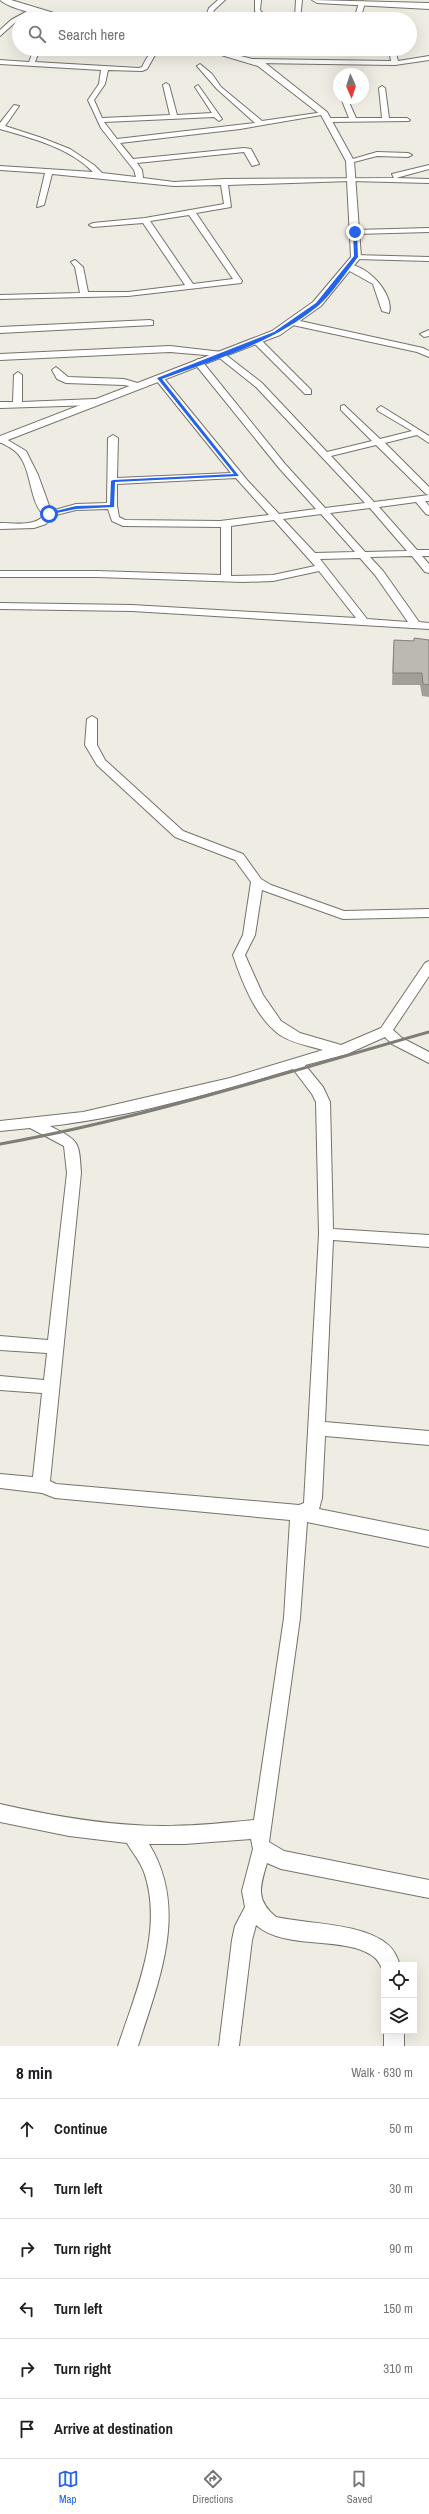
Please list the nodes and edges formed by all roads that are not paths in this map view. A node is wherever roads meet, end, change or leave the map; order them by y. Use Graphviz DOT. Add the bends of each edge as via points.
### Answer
graph roads {
  1 [pos="4,0"];
  2 [pos="222,0"];
  3 [pos="258,0"];
  4 [pos="299,0"];
  5 [pos="317,0"];
  6 [pos="362,3"];
  7 [pos="429,6"];
  8 [pos="33,10"];
  9 [pos="30,12"];
  10 [pos="41,12"];
  11 [pos="210,12"];
  12 [pos="259,12"];
  13 [pos="298,12"];
  14 [pos="360,12"];
  15 [pos="12,23"];
  16 [pos="6,27"];
  17 [pos="12,28"];
  18 [pos="0,34"];
  19 [pos="34,56"];
  20 [pos="151,56"];
  21 [pos="232,56"];
  22 [pos="394,56"];
  23 [pos="429,58"];
  24 [pos="250,61"];
  25 [pos="0,62"];
  26 [pos="395,63"];
  27 [pos="31,64"];
  28 [pos="200,66"];
  29 [pos="106,68"];
  30 [pos="166,85"];
  31 [pos="198,87"];
  32 [pos="382,88"];
  33 [pos="346,104"];
  34 [pos="16,106"];
  35 [pos="215,115"];
  36 [pos="174,116"];
  37 [pos="326,117"];
  38 [pos="100,120"];
  39 [pos="353,120"];
  40 [pos="386,120"];
  41 [pos="407,120"];
  42 [pos="222,122"];
  43 [pos="261,124"];
  44 [pos="1,127"];
  45 [pos="115,141"];
  46 [pos="408,155"];
  47 [pos="350,160"];
  48 [pos="132,161"];
  49 [pos="255,164"];
  50 [pos="429,167"];
  51 [pos="0,168"];
  52 [pos="49,171"];
  53 [pos="100,174"];
  54 [pos="351,179"];
  55 [pos="382,179"];
  56 [pos="140,180"];
  57 [pos="429,181"];
  58 [pos="224,182"];
  59 [pos="40,205"];
  60 [pos="192,213"];
  61 [pos="145,220"];
  62 [pos="92,225"];
  63 [pos="429,230"];
  64 [pos="355,232"];
  65 [pos="356,257"];
  66 [pos="429,259"];
  67 [pos="75,262"];
  68 [pos="349,267"];
  69 [pos="191,287"];
  70 [pos="84,294"];
  71 [pos="0,297"];
  72 [pos="386,311"];
  73 [pos="291,322"];
  74 [pos="150,323"];
  75 [pos="0,330"];
  76 [pos="258,342"];
  77 [pos="219,354"];
  78 [pos="429,354"];
  79 [pos="0,357"];
  80 [pos="198,362"];
  81 [pos="56,370"];
  82 [pos="18,375"];
  83 [pos="159,378"];
  84 [pos="140,385"];
  85 [pos="308,392"];
  86 [pos="95,402"];
  87 [pos="17,404"];
  88 [pos="0,405"];
  89 [pos="344,408"];
  90 [pos="381,409"];
  91 [pos="419,432"];
  92 [pos="113,438"];
  93 [pos="0,440"];
  94 [pos="429,440"];
  95 [pos="378,443"];
  96 [pos="325,455"];
  97 [pos="238,475"];
  98 [pos="113,481"];
  99 [pos="429,492"];
  100 [pos="429,498"];
  101 [pos="418,499"];
  102 [pos="112,506"];
  103 [pos="373,506"];
  104 [pos="325,512"];
  105 [pos="429,512"];
  106 [pos="49,514"];
  107 [pos="278,518"];
  108 [pos="226,523"];
  109 [pos="0,526"];
  110 [pos="414,553"];
  111 [pos="429,553"];
  112 [pos="313,556"];
  113 [pos="364,556"];
  114 [pos="322,567"];
  115 [pos="429,570"];
  116 [pos="0,574"];
  117 [pos="226,579"];
  118 [pos="0,606"];
  119 [pos="364,622"];
  120 [pos="416,625"];
  121 [pos="429,626"];
  122 [pos="92,719"];
  123 [pos="258,882"];
  124 [pos="429,914"];
  125 [pos="429,966"];
  126 [pos="386,1031"];
  127 [pos="342,1050"];
  128 [pos="429,1058"];
  129 [pos="297,1064"];
  130 [pos="31,1122"];
  131 [pos="0,1126"];
  132 [pos="326,1234"];
  133 [pos="429,1241"];
  134 [pos="0,1343"];
  135 [pos="55,1347"];
  136 [pos="0,1383"];
  137 [pos="50,1387"];
  138 [pos="317,1428"];
  139 [pos="429,1438"];
  140 [pos="0,1481"];
  141 [pos="43,1486"];
  142 [pos="299,1513"];
  143 [pos="429,1539"];
  144 [pos="0,1813"];
  145 [pos="262,1829"];
  146 [pos="132,1834"];
  147 [pos="262,1849"];
  148 [pos="429,1889"];
  149 [pos="254,1910"];
  150 [pos="388,1962"];
  151 [pos="394,2034"];
  152 [pos="128,2046"];
  153 [pos="229,2046"];
  154 [pos="394,2046"];
  1 -- 8 [label="street"];
  2 -- 11 [label="street"];
  3 -- 12 [label="street"];
  4 -- 13 [label="street"];
  5 -- 6 [label="highway"];
  6 -- 7 [label="highway"];
  6 -- 14 [label="street"];
  8 -- 9 [label="street"];
  8 -- 10 [label="street"];
  15 -- 16 [label="street"];
  16 -- 17 [label="street"];
  16 -- 18 [label="street"];
  19 -- 27 [label="street"];
  20 -- 29 [label="street" via="143,70"];
  21 -- 24 [label="street"];
  22 -- 26 [label="street"];
  23 -- 26 [label="street"];
  24 -- 26 [label="street" via="291,58"];
  24 -- 37 [label="street" via="261,64"];
  25 -- 27 [label="street"];
  27 -- 29 [label="street"];
  28 -- 43 [label="street" via="219,88"];
  29 -- 38 [label="street" via="102,84 91,100"];
  30 -- 36 [label="street"];
  31 -- 35 [label="street"];
  32 -- 40 [label="street"];
  33 -- 39 [label="street"];
  34 -- 44 [label="street"];
  35 -- 36 [label="street"];
  35 -- 42 [label="street"];
  36 -- 38 [label="street"];
  37 -- 39 [label="street"];
  37 -- 43 [label="street"];
  37 -- 47 [label="street"];
  38 -- 45 [label="street"];
  39 -- 40 [label="street"];
  40 -- 41 [label="street"];
  43 -- 45 [label="street"];
  44 -- 53 [label="street" via="24,133 80,158 92,164"];
  45 -- 48 [label="street"];
  46 -- 47 [label="street" via="377,154"];
  47 -- 54 [label="street"];
  48 -- 49 [label="street" via="244,150 248,151"];
  48 -- 56 [label="street" via="138,170"];
  50 -- 55 [label="street"];
  51 -- 52 [label="street"];
  52 -- 53 [label="street"];
  52 -- 59 [label="street"];
  53 -- 56 [label="street"];
  54 -- 55 [label="street"];
  54 -- 58 [label="street"];
  54 -- 64 [label="street"];
  55 -- 57 [label="street"];
  56 -- 58 [label="street" via="174,184"];
  58 -- 60 [label="street" via="228,205"];
  60 -- 61 [label="street"];
  60 -- 69 [label="street" via="239,279 236,283"];
  61 -- 62 [label="street"];
  61 -- 69 [label="street"];
  63 -- 64 [label="street"];
  64 -- 65 [label="street"];
  65 -- 66 [label="street"];
  65 -- 68 [label="street"];
  67 -- 70 [label="street" via="79,267"];
  68 -- 72 [label="street" via="378,283"];
  68 -- 73 [label="street" via="317,304"];
  69 -- 70 [label="street" via="128,294"];
  70 -- 71 [label="street"];
  73 -- 76 [label="street"];
  73 -- 78 [label="street"];
  74 -- 75 [label="street"];
  76 -- 77 [label="street"];
  76 -- 85 [label="street"];
  77 -- 79 [label="street" via="170,349"];
  77 -- 80 [label="street"];
  77 -- 96 [label="street" via="259,385"];
  80 -- 83 [label="street"];
  80 -- 104 [label="street" via="282,466"];
  81 -- 84 [label="street" via="60,377 66,380"];
  82 -- 87 [label="street"];
  83 -- 84 [label="street"];
  83 -- 97 [label="street"];
  84 -- 86 [label="street"];
  86 -- 87 [label="street"];
  86 -- 93 [label="street"];
  87 -- 88 [label="street"];
  89 -- 95 [label="street"];
  90 -- 91 [label="street"];
  91 -- 94 [label="street"];
  91 -- 95 [label="street"];
  92 -- 98 [label="street"];
  93 -- 106 [label="street" via="21,451 33,475 44,510"];
  95 -- 96 [label="street"];
  95 -- 99 [label="street"];
  96 -- 103 [label="street"];
  97 -- 98 [label="street"];
  97 -- 107 [label="street"];
  98 -- 102 [label="street"];
  100 -- 101 [label="street"];
  101 -- 103 [label="street"];
  101 -- 105 [label="street"];
  102 -- 106 [label="street" via="76,507"];
  102 -- 108 [label="street" via="115,519 123,523"];
  103 -- 104 [label="street"];
  103 -- 110 [label="street"];
  104 -- 107 [label="street"];
  104 -- 113 [label="street"];
  106 -- 109 [label="street" via="43,522 34,525"];
  107 -- 108 [label="street"];
  107 -- 112 [label="street"];
  108 -- 117 [label="street"];
  110 -- 111 [label="street"];
  110 -- 113 [label="street"];
  110 -- 115 [label="street"];
  112 -- 113 [label="street"];
  112 -- 114 [label="street"];
  113 -- 120 [label="street"];
  114 -- 117 [label="street" via="273,578"];
  114 -- 119 [label="street"];
  116 -- 117 [label="street" via="97,574"];
  118 -- 119 [label="street" via="132,608"];
  119 -- 120 [label="street"];
  120 -- 121 [label="street"];
  122 -- 123 [label="street" via="91,745 101,762 179,834 239,857"];
  123 -- 124 [label="street" via="284,895 343,916"];
  123 -- 127 [label="street" via="249,935 239,955 259,999 270,1019 283,1031"];
  125 -- 126 [label="street"];
  126 -- 127 [label="street"];
  126 -- 128 [label="street" via="397,1041"];
  127 -- 129 [label="street"];
  129 -- 130 [label="street" via="230,1083 83,1117"];
  129 -- 132 [label="street" via="318,1091 323,1102"];
  130 -- 131 [label="street"];
  130 -- 135 [label="street" via="68,1142 73,1150 74,1173"];
  132 -- 133 [label="street"];
  132 -- 138 [label="street"];
  134 -- 135 [label="street"];
  135 -- 137 [label="street"];
  136 -- 137 [label="street"];
  137 -- 141 [label="street" via="41,1478"];
  138 -- 139 [label="street"];
  138 -- 142 [label="street" via="314,1498 311,1508"];
  140 -- 141 [label="street"];
  141 -- 142 [label="street" via="55,1491"];
  142 -- 143 [label="street"];
  142 -- 145 [label="street" via="292,1618"];
  144 -- 146 [label="street" via="54,1826"];
  145 -- 146 [label="street" via="186,1835"];
  145 -- 147 [label="street"];
  146 -- 152 [label="street" via="152,1868 159,1896 160,1925 155,1955"];
  147 -- 148 [label="street" via="281,1860"];
  147 -- 149 [label="street" via="250,1895"];
  149 -- 150 [label="street" via="271,1926 363,1942 379,1949"];
  149 -- 153 [label="street" via="245,1926 242,1940"];
  151 -- 154 [label="street"];
}
